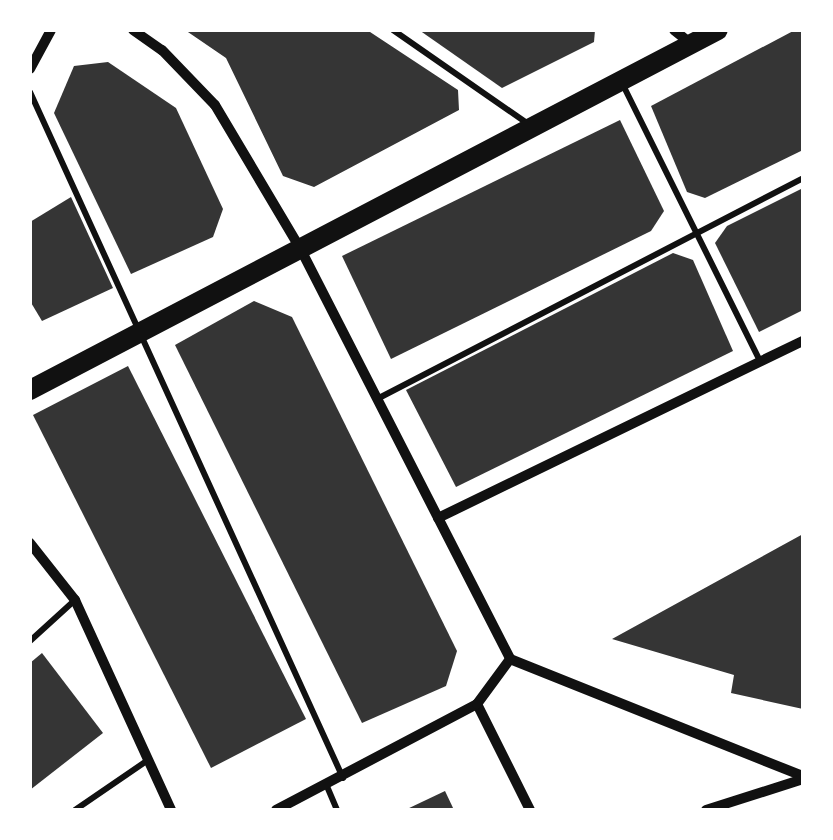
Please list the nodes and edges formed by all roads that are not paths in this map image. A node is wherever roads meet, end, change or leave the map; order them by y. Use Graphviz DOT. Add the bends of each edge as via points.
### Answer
graph roads {
  1 [pos="51,30"];
  2 [pos="133,30"];
  3 [pos="393,30"];
  4 [pos="718,30"];
  5 [pos="682,37"];
  6 [pos="30,69"];
  7 [pos="622,82"];
  8 [pos="30,92"];
  9 [pos="536,130"];
  10 [pos="803,178"];
  11 [pos="697,234"];
  12 [pos="300,248"];
  13 [pos="141,333"];
  14 [pos="803,341"];
  15 [pos="760,362"];
  16 [pos="30,390"];
  17 [pos="377,399"];
  18 [pos="438,518"];
  19 [pos="30,543"];
  20 [pos="75,600"];
  21 [pos="30,641"];
  22 [pos="510,659"];
  23 [pos="476,704"];
  24 [pos="148,760"];
  25 [pos="803,778"];
  26 [pos="343,779"];
  27 [pos="326,784"];
  28 [pos="75,810"];
  29 [pos="171,810"];
  30 [pos="276,810"];
  31 [pos="337,810"];
  32 [pos="530,810"];
  33 [pos="706,810"];
  1 -- 6 [label="street"];
  2 -- 12 [label="street" via="162,50 215,106"];
  3 -- 9 [label="lane"];
  4 -- 5 [label="main road"];
  5 -- 7 [label="main road"];
  7 -- 9 [label="main road"];
  7 -- 11 [label="lane"];
  8 -- 13 [label="lane"];
  9 -- 12 [label="main road"];
  10 -- 11 [label="lane"];
  11 -- 15 [label="lane"];
  11 -- 17 [label="lane"];
  12 -- 13 [label="main road"];
  12 -- 17 [label="street"];
  13 -- 16 [label="main road"];
  13 -- 26 [label="lane"];
  14 -- 15 [label="street"];
  15 -- 18 [label="street"];
  17 -- 18 [label="street"];
  18 -- 22 [label="street"];
  19 -- 20 [label="street"];
  20 -- 21 [label="lane"];
  20 -- 24 [label="street"];
  22 -- 23 [label="street"];
  22 -- 25 [label="street"];
  23 -- 26 [label="street"];
  23 -- 32 [label="street"];
  24 -- 28 [label="lane"];
  24 -- 29 [label="street"];
  25 -- 33 [label="street"];
  26 -- 27 [label="street"];
  27 -- 30 [label="street"];
  27 -- 31 [label="lane"];
}
